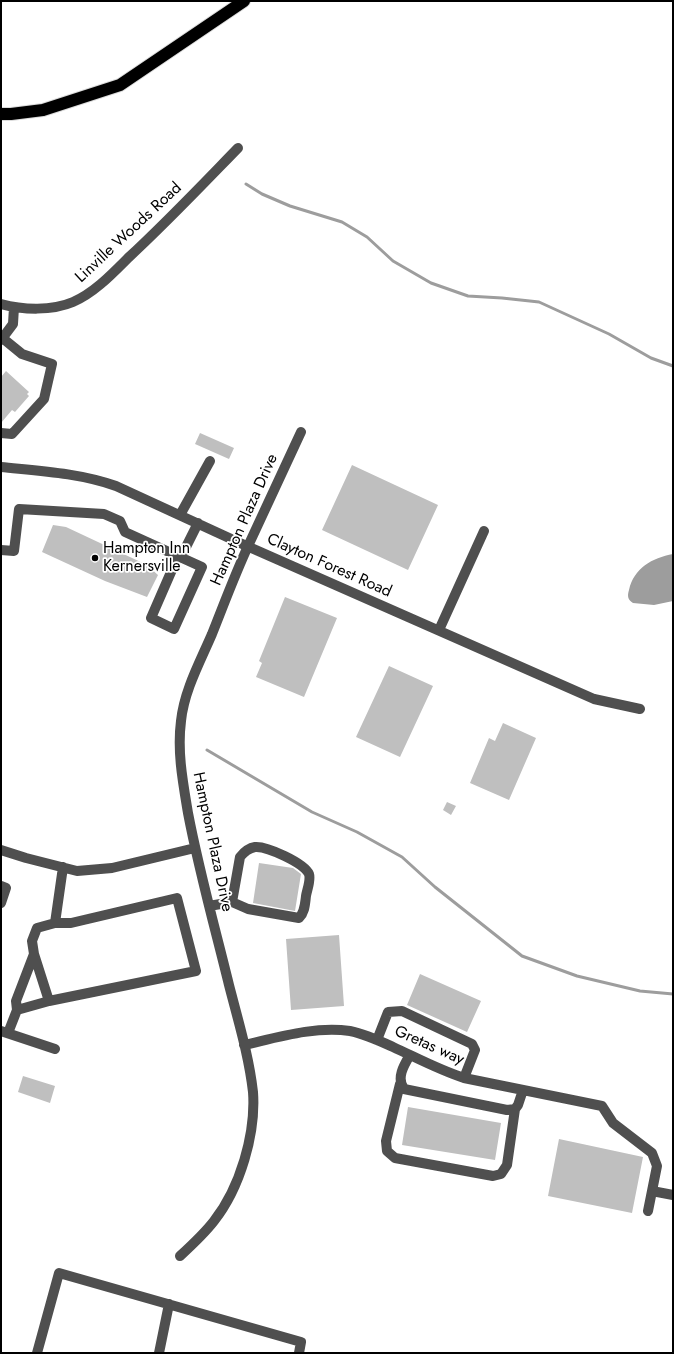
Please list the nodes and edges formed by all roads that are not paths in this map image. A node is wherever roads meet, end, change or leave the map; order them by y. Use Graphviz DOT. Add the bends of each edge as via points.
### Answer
graph roads {
  1 [pos="244,1"];
  2 [pos="1,114"];
  3 [pos="238,148"];
  4 [pos="1,304"];
  5 [pos="14,307"];
  6 [pos="2,338"];
  7 [pos="301,432"];
  8 [pos="1,433"];
  9 [pos="210,461"];
  10 [pos="1,467"];
  11 [pos="180,515"];
  12 [pos="198,523"];
  13 [pos="484,531"];
  14 [pos="248,546"];
  15 [pos="1,550"];
  16 [pos="179,556"];
  17 [pos="439,630"];
  18 [pos="640,709"];
  19 [pos="195,848"];
  20 [pos="1,850"];
  21 [pos="63,867"];
  22 [pos="1,886"];
  23 [pos="232,902"];
  24 [pos="1,903"];
  25 [pos="209,906"];
  26 [pos="55,923"];
  27 [pos="34,954"];
  28 [pos="49,1001"];
  29 [pos="17,1010"];
  30 [pos="5,1032"];
  31 [pos="377,1040"];
  32 [pos="244,1045"];
  33 [pos="55,1048"];
  34 [pos="410,1055"];
  35 [pos="464,1078"];
  36 [pos="400,1084"];
  37 [pos="523,1090"];
  38 [pos="516,1109"];
  39 [pos="652,1191"];
  40 [pos="673,1195"];
  41 [pos="648,1211"];
  42 [pos="180,1256"];
  43 [pos="169,1304"];
  44 [pos="37,1353"];
  45 [pos="159,1353"];
  46 [pos="299,1353"];
  1 -- 2 [label="highway" via="120,85 42,110"];
  3 -- 5 [label="street, Linville Woods Road" via="148,240 85,296 72,303 58,306 38,309"];
  4 -- 5 [label="street, Linville Woods Road"];
  5 -- 6 [label="street" via="13,324"];
  6 -- 8 [label="street" via="22,354 52,364 44,399 12,434"];
  7 -- 14 [label="street, Hampton Plaza Drive"];
  9 -- 11 [label="street"];
  10 -- 11 [label="street, Clayton Forest Road" via="71,474 97,480"];
  11 -- 12 [label="street, Clayton Forest Road"];
  12 -- 14 [label="street, Clayton Forest Road"];
  12 -- 16 [label="street"];
  13 -- 17 [label="street"];
  14 -- 17 [label="street, Clayton Forest Road"];
  14 -- 19 [label="street, Hampton Plaza Drive" via="188,692 181,720 179,748 182,779"];
  15 -- 16 [label="street" via="14,552 19,509 41,509 104,514 120,521 125,532"];
  16 -- 16 [label="street" via="202,567 174,630 151,618"];
  17 -- 18 [label="street, Clayton Forest Road" via="594,699"];
  19 -- 21 [label="street" via="112,868 77,871"];
  19 -- 25 [label="street, Hampton Plaza Drive"];
  20 -- 21 [label="street"];
  21 -- 26 [label="street"];
  22 -- 24 [label="street" via="6,888"];
  23 -- 23 [label="street" via="248,909 299,918 303,913 310,876 295,860 262,847 254,847 240,857"];
  23 -- 25 [label="street"];
  25 -- 32 [label="street, Hampton Plaza Drive"];
  26 -- 27 [label="street" via="37,928 32,941"];
  26 -- 28 [label="street" via="71,923 177,898 196,971"];
  27 -- 28 [label="street"];
  27 -- 29 [label="street" via="16,1001"];
  28 -- 29 [label="street"];
  29 -- 30 [label="street"];
  30 -- 33 [label="street"];
  31 -- 32 [label="street, Gretas way" via="351,1032 330,1030 306,1031"];
  31 -- 34 [label="street, Gretas way"];
  31 -- 35 [label="street" via="388,1012 402,1011 472,1044 475,1050"];
  32 -- 42 [label="street, Hampton Plaza Drive" via="253,1094 251,1134 246,1154 238,1177 216,1219"];
  34 -- 35 [label="street, Gretas way"];
  34 -- 36 [label="street" via="402,1068"];
  35 -- 37 [label="street, Gretas way"];
  36 -- 38 [label="street" via="404,1089 436,1096 507,1110"];
  36 -- 38 [label="street" via="386,1141 387,1151 395,1158 493,1176 501,1174 507,1165"];
  37 -- 38 [label="street"];
  37 -- 39 [label="street, Gretas way" via="602,1106 613,1123 652,1154 657,1166"];
  39 -- 40 [label="street"];
  39 -- 41 [label="street"];
  43 -- 44 [label="street" via="59,1273"];
  43 -- 45 [label="street"];
  43 -- 46 [label="street" via="301,1342"];
}
